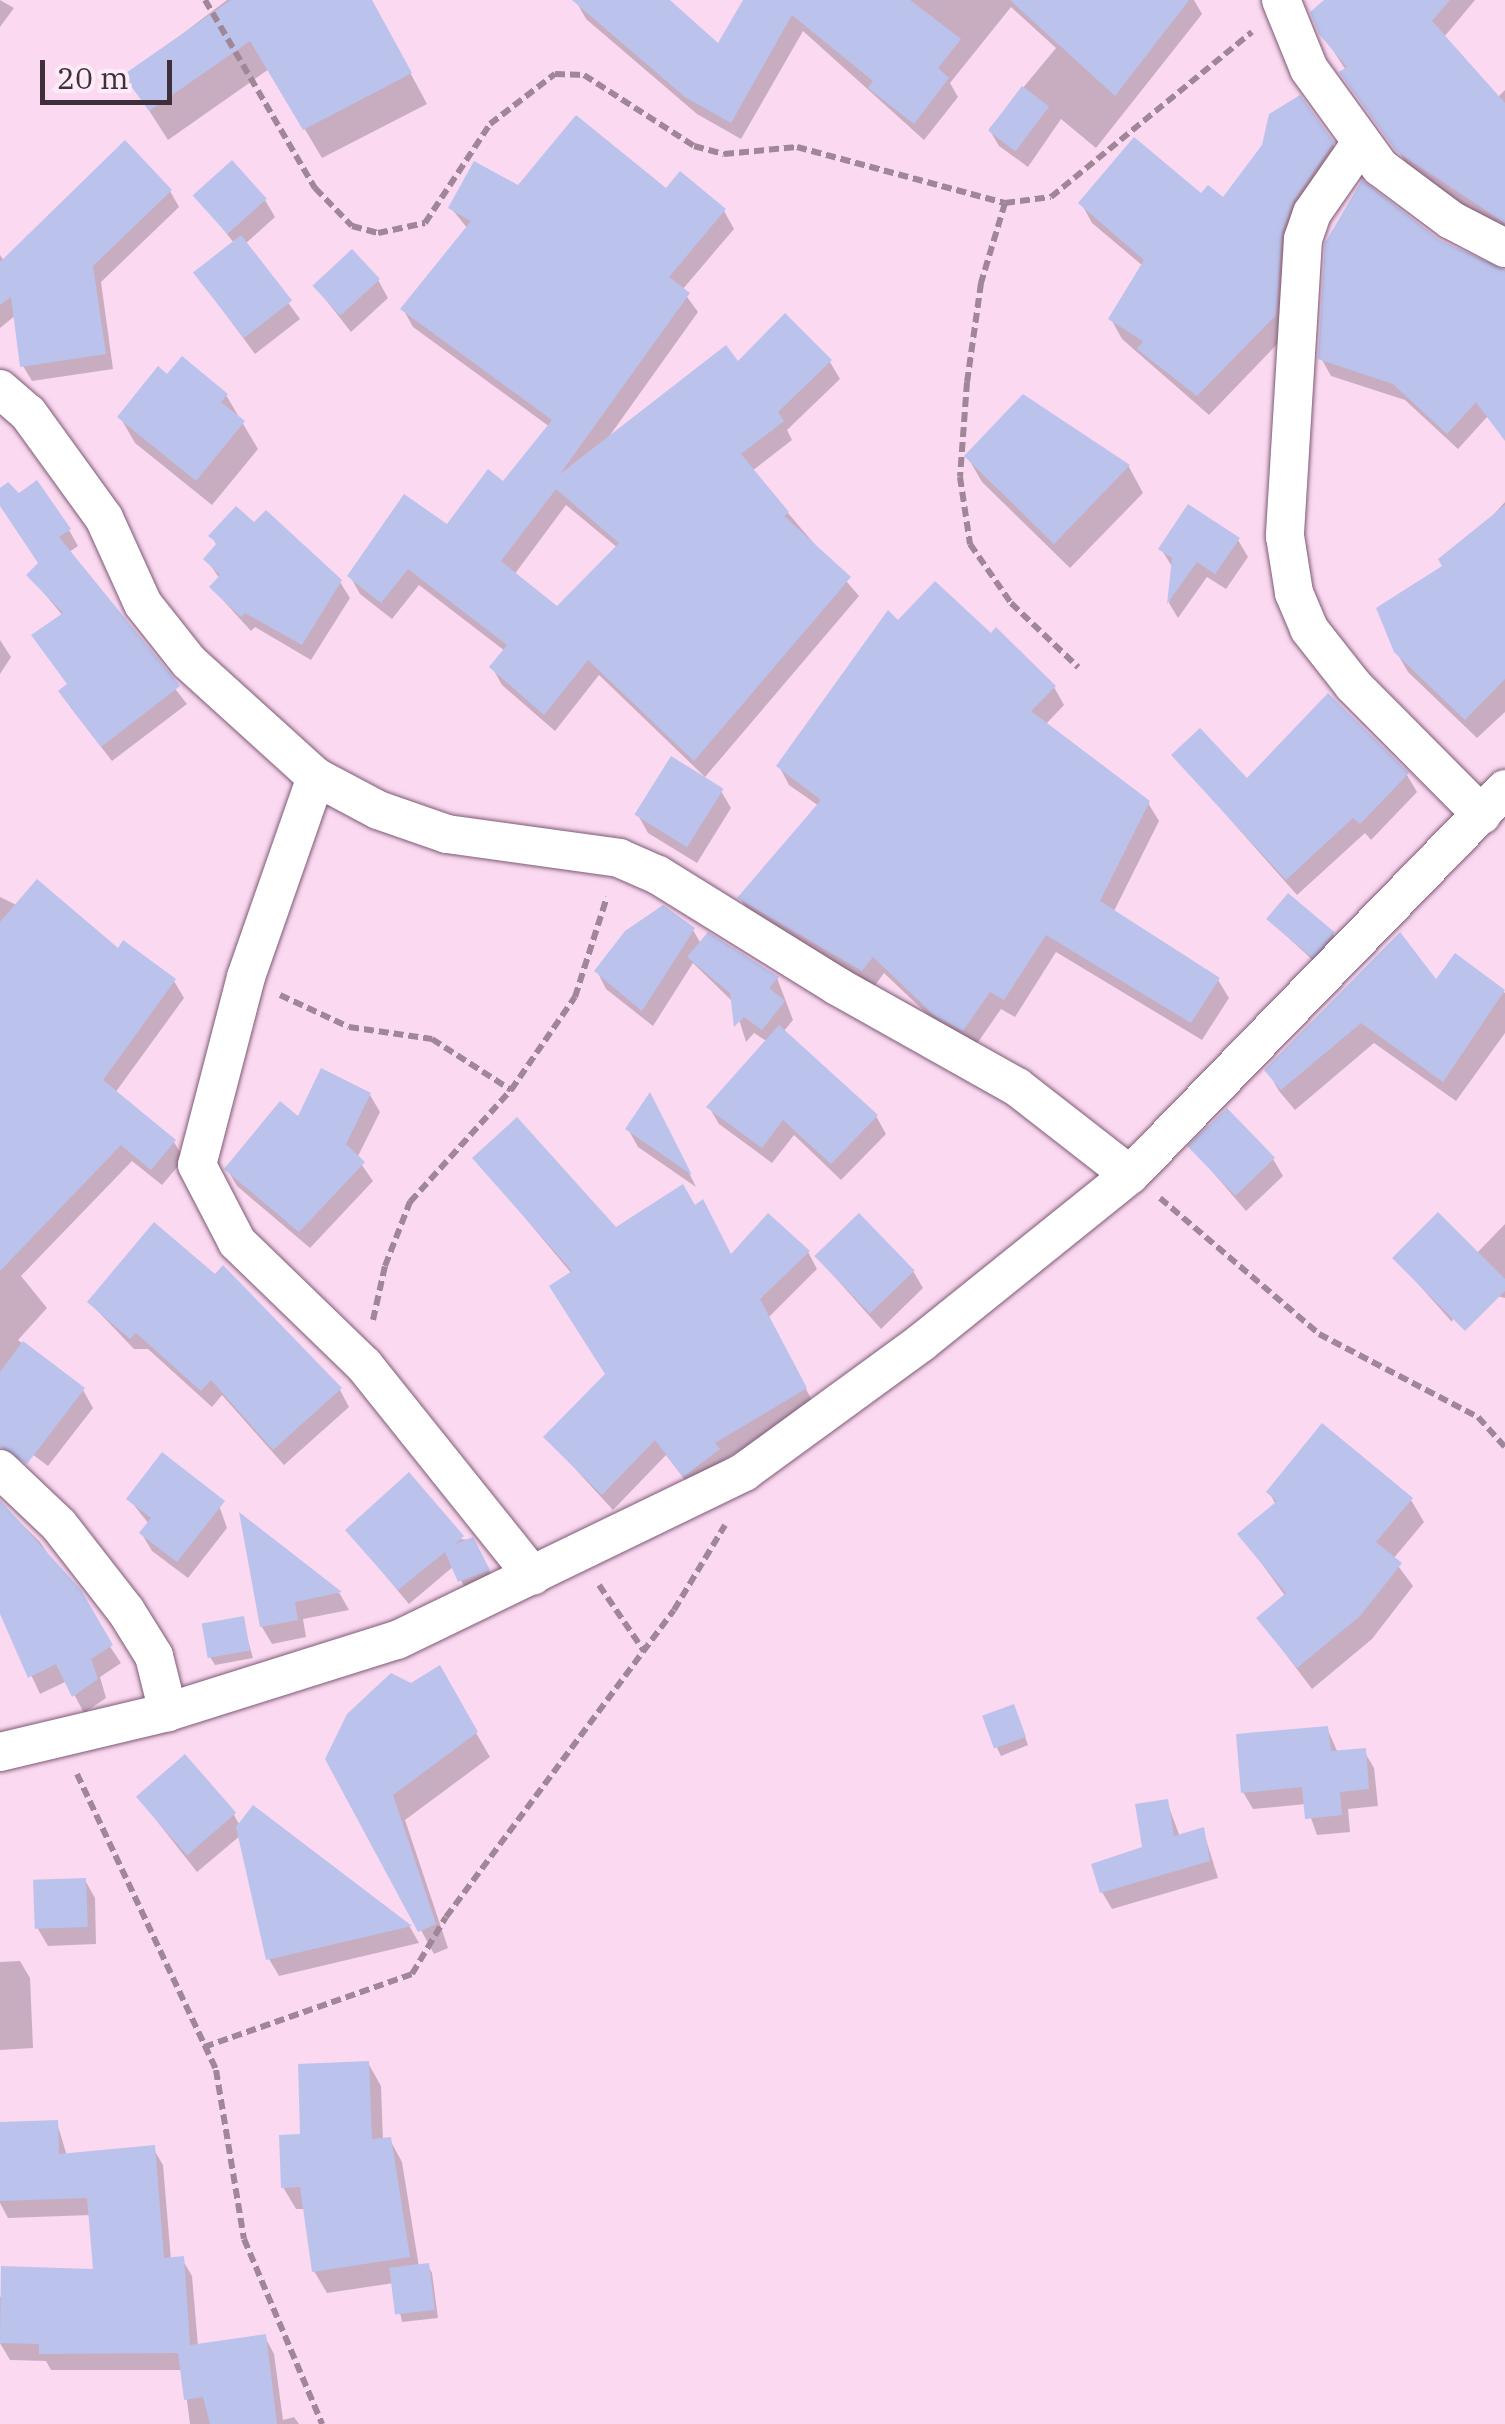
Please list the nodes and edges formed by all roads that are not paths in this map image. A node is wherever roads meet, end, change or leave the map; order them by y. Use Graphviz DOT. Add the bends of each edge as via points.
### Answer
graph roads {
  1 [pos="1283,3"];
  2 [pos="1360,144"];
  3 [pos="1505,248"];
  4 [pos="0,389"];
  5 [pos="316,777"];
  6 [pos="1494,802"];
  7 [pos="1130,1175"];
  8 [pos="0,1469"];
  9 [pos="550,1568"];
  10 [pos="168,1712"];
  11 [pos="0,1752"];
  1 -- 2 [label="street" via="1309,68"];
  2 -- 3 [label="street" via="1414,194"];
  2 -- 6 [label="street" via="1312,213 1303,239 1285,536 1294,593 1308,628 1353,685"];
  4 -- 5 [label="street" via="28,413 104,518 143,604 189,662"];
  5 -- 7 [label="street" via="378,810 447,834 619,858 658,875 1017,1087"];
  5 -- 9 [label="street" via="246,977 197,1165 237,1242 364,1364"];
  6 -- 7 [label="street"];
  7 -- 9 [label="street" via="922,1342 744,1472"];
  8 -- 10 [label="street" via="58,1524 126,1611 154,1656"];
  9 -- 10 [label="street" via="397,1640"];
  10 -- 11 [label="street"];
}
